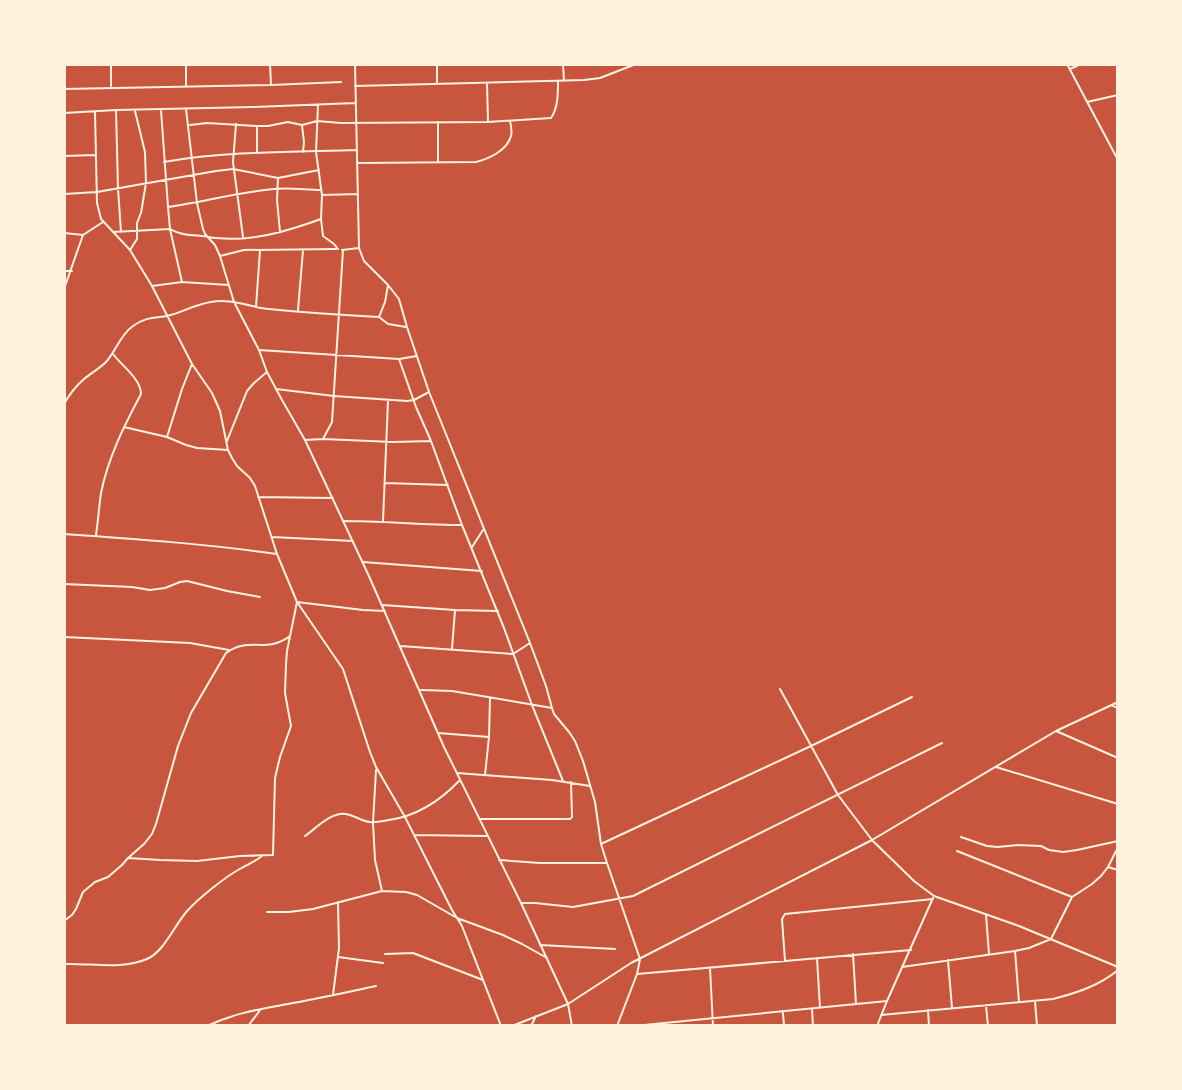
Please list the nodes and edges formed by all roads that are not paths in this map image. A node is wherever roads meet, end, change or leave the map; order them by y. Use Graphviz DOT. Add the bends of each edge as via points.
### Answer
graph roads {
  1 [pos="111,64"];
  2 [pos="186,64"];
  3 [pos="270,64"];
  4 [pos="355,64"];
  5 [pos="437,64"];
  6 [pos="563,64"];
  7 [pos="636,64"];
  8 [pos="1067,64"];
  9 [pos="1081,64"];
  10 [pos="1070,69"];
  11 [pos="558,81"];
  12 [pos="564,81"];
  13 [pos="340,82"];
  14 [pos="488,83"];
  15 [pos="438,84"];
  16 [pos="271,85"];
  17 [pos="186,86"];
  18 [pos="355,86"];
  19 [pos="112,87"];
  20 [pos="64,89"];
  21 [pos="1118,95"];
  22 [pos="1087,102"];
  23 [pos="355,103"];
  24 [pos="318,105"];
  25 [pos="160,109"];
  26 [pos="186,109"];
  27 [pos="116,110"];
  28 [pos="135,110"];
  29 [pos="95,112"];
  30 [pos="64,113"];
  31 [pos="317,121"];
  32 [pos="510,121"];
  33 [pos="438,122"];
  34 [pos="488,122"];
  35 [pos="356,123"];
  36 [pos="236,124"];
  37 [pos="188,125"];
  38 [pos="302,125"];
  39 [pos="257,126"];
  40 [pos="357,150"];
  41 [pos="303,152"];
  42 [pos="316,152"];
  43 [pos="257,153"];
  44 [pos="233,154"];
  45 [pos="1116,154"];
  46 [pos="96,155"];
  47 [pos="64,156"];
  48 [pos="191,157"];
  49 [pos="1118,160"];
  50 [pos="164,162"];
  51 [pos="358,163"];
  52 [pos="438,163"];
  53 [pos="233,170"];
  54 [pos="319,170"];
  55 [pos="194,175"];
  56 [pos="278,178"];
  57 [pos="165,180"];
  58 [pos="146,183"];
  59 [pos="118,188"];
  60 [pos="278,189"];
  61 [pos="321,190"];
  62 [pos="97,192"];
  63 [pos="64,194"];
  64 [pos="358,194"];
  65 [pos="237,195"];
  66 [pos="322,195"];
  67 [pos="197,203"];
  68 [pos="168,207"];
  69 [pos="321,219"];
  70 [pos="102,222"];
  71 [pos="171,229"];
  72 [pos="137,231"];
  73 [pos="113,232"];
  74 [pos="121,232"];
  75 [pos="281,232"];
  76 [pos="64,233"];
  77 [pos="84,234"];
  78 [pos="207,236"];
  79 [pos="243,237"];
  80 [pos="359,248"];
  81 [pos="261,249"];
  82 [pos="338,249"];
  83 [pos="130,250"];
  84 [pos="303,250"];
  85 [pos="343,250"];
  86 [pos="220,256"];
  87 [pos="64,271"];
  88 [pos="72,271"];
  89 [pos="182,282"];
  90 [pos="229,285"];
  91 [pos="388,285"];
  92 [pos="152,286"];
  93 [pos="64,289"];
  94 [pos="234,302"];
  95 [pos="256,307"];
  96 [pos="298,311"];
  97 [pos="338,315"];
  98 [pos="168,316"];
  99 [pos="379,317"];
  100 [pos="407,327"];
  101 [pos="259,350"];
  102 [pos="113,354"];
  103 [pos="336,356"];
  104 [pos="417,356"];
  105 [pos="399,359"];
  106 [pos="192,364"];
  107 [pos="267,372"];
  108 [pos="276,389"];
  109 [pos="429,392"];
  110 [pos="334,396"];
  111 [pos="414,400"];
  112 [pos="388,401"];
  113 [pos="64,405"];
  114 [pos="124,427"];
  115 [pos="167,437"];
  116 [pos="323,439"];
  117 [pos="305,440"];
  118 [pos="227,441"];
  119 [pos="431,441"];
  120 [pos="387,442"];
  121 [pos="228,450"];
  122 [pos="385,483"];
  123 [pos="448,485"];
  124 [pos="258,497"];
  125 [pos="333,498"];
  126 [pos="344,521"];
  127 [pos="383,521"];
  128 [pos="462,525"];
  129 [pos="484,528"];
  130 [pos="64,534"];
  131 [pos="96,535"];
  132 [pos="272,537"];
  133 [pos="353,541"];
  134 [pos="471,547"];
  135 [pos="277,554"];
  136 [pos="363,562"];
  137 [pos="482,571"];
  138 [pos="64,584"];
  139 [pos="260,597"];
  140 [pos="297,602"];
  141 [pos="382,605"];
  142 [pos="455,610"];
  143 [pos="385,611"];
  144 [pos="498,611"];
  145 [pos="290,636"];
  146 [pos="64,637"];
  147 [pos="530,644"];
  148 [pos="400,646"];
  149 [pos="452,650"];
  150 [pos="229,651"];
  151 [pos="513,654"];
  152 [pos="780,689"];
  153 [pos="420,690"];
  154 [pos="912,697"];
  155 [pos="490,698"];
  156 [pos="1118,702"];
  157 [pos="532,705"];
  158 [pos="1111,705"];
  159 [pos="552,708"];
  160 [pos="1118,708"];
  161 [pos="1056,731"];
  162 [pos="438,733"];
  163 [pos="489,737"];
  164 [pos="942,743"];
  165 [pos="812,746"];
  166 [pos="1118,758"];
  167 [pos="376,767"];
  168 [pos="996,767"];
  169 [pos="457,773"];
  170 [pos="485,775"];
  171 [pos="460,780"];
  172 [pos="563,781"];
  173 [pos="571,782"];
  174 [pos="591,786"];
  175 [pos="838,795"];
  176 [pos="1118,804"];
  177 [pos="405,817"];
  178 [pos="479,819"];
  179 [pos="373,823"];
  180 [pos="414,835"];
  181 [pos="488,836"];
  182 [pos="305,837"];
  183 [pos="961,837"];
  184 [pos="872,840"];
  185 [pos="1118,841"];
  186 [pos="601,844"];
  187 [pos="1118,847"];
  188 [pos="957,851"];
  189 [pos="262,856"];
  190 [pos="128,858"];
  191 [pos="499,860"];
  192 [pos="607,863"];
  193 [pos="1108,867"];
  194 [pos="1118,870"];
  195 [pos="382,891"];
  196 [pos="1072,897"];
  197 [pos="934,898"];
  198 [pos="620,899"];
  199 [pos="338,902"];
  200 [pos="521,903"];
  201 [pos="267,912"];
  202 [pos="986,914"];
  203 [pos="457,918"];
  204 [pos="64,921"];
  205 [pos="1051,939"];
  206 [pos="540,945"];
  207 [pos="615,949"];
  208 [pos="911,950"];
  209 [pos="1015,951"];
  210 [pos="385,954"];
  211 [pos="853,954"];
  212 [pos="989,954"];
  213 [pos="338,957"];
  214 [pos="547,958"];
  215 [pos="817,958"];
  216 [pos="640,959"];
  217 [pos="948,960"];
  218 [pos="784,961"];
  219 [pos="383,963"];
  220 [pos="64,964"];
  221 [pos="902,967"];
  222 [pos="710,968"];
  223 [pos="1118,968"];
  224 [pos="637,974"];
  225 [pos="483,980"];
  226 [pos="376,986"];
  227 [pos="333,995"];
  228 [pos="887,1001"];
  229 [pos="1035,1001"];
  230 [pos="1019,1002"];
  231 [pos="568,1004"];
  232 [pos="856,1004"];
  233 [pos="986,1005"];
  234 [pos="263,1007"];
  235 [pos="820,1008"];
  236 [pos="952,1008"];
  237 [pos="812,1009"];
  238 [pos="928,1010"];
  239 [pos="783,1012"];
  240 [pos="881,1015"];
  241 [pos="536,1016"];
  242 [pos="712,1017"];
  243 [pos="207,1026"];
  244 [pos="248,1026"];
  245 [pos="501,1026"];
  246 [pos="512,1026"];
  247 [pos="531,1026"];
  248 [pos="572,1026"];
  249 [pos="617,1026"];
  250 [pos="634,1026"];
  251 [pos="712,1026"];
  252 [pos="784,1026"];
  253 [pos="813,1026"];
  254 [pos="877,1026"];
  255 [pos="929,1026"];
  256 [pos="988,1026"];
  257 [pos="1036,1026"];
  1 -- 19 [label="street"];
  2 -- 17 [label="street"];
  3 -- 16 [label="street"];
  4 -- 18 [label="street"];
  5 -- 15 [label="street"];
  6 -- 12 [label="street"];
  7 -- 12 [label="street" via="600,78"];
  8 -- 10 [label="street"];
  9 -- 10 [label="street"];
  10 -- 22 [label="street"];
  11 -- 12 [label="street"];
  11 -- 14 [label="street"];
  11 -- 32 [label="street" via="551,118"];
  13 -- 16 [label="street"];
  14 -- 15 [label="street"];
  14 -- 34 [label="street"];
  15 -- 18 [label="street"];
  16 -- 17 [label="street"];
  17 -- 19 [label="street"];
  18 -- 23 [label="street"];
  19 -- 20 [label="street"];
  21 -- 22 [label="street"];
  22 -- 45 [label="street"];
  23 -- 24 [label="street"];
  23 -- 35 [label="street"];
  24 -- 26 [label="street"];
  24 -- 31 [label="street"];
  25 -- 26 [label="street"];
  25 -- 28 [label="street"];
  25 -- 50 [label="street"];
  26 -- 37 [label="street"];
  27 -- 28 [label="street"];
  27 -- 29 [label="street"];
  27 -- 59 [label="street"];
  28 -- 58 [label="street" via="145,152"];
  29 -- 30 [label="street"];
  29 -- 46 [label="street"];
  31 -- 35 [label="street"];
  31 -- 38 [label="street"];
  31 -- 42 [label="street"];
  32 -- 34 [label="street"];
  32 -- 52 [label="street" via="511,137 488,159"];
  33 -- 34 [label="street"];
  33 -- 35 [label="street"];
  33 -- 52 [label="street"];
  35 -- 40 [label="street"];
  36 -- 37 [label="street"];
  36 -- 39 [label="street"];
  36 -- 44 [label="street"];
  37 -- 48 [label="street"];
  38 -- 39 [label="street" via="288,122"];
  38 -- 41 [label="street"];
  39 -- 43 [label="street"];
  40 -- 42 [label="street"];
  40 -- 51 [label="street"];
  41 -- 42 [label="street"];
  41 -- 43 [label="street"];
  42 -- 54 [label="street"];
  43 -- 44 [label="street"];
  44 -- 48 [label="street"];
  44 -- 53 [label="street"];
  45 -- 49 [label="street"];
  46 -- 47 [label="street"];
  46 -- 62 [label="street"];
  48 -- 50 [label="street"];
  48 -- 55 [label="street"];
  50 -- 57 [label="street"];
  51 -- 52 [label="street"];
  51 -- 64 [label="street"];
  53 -- 55 [label="street"];
  53 -- 56 [label="street"];
  53 -- 65 [label="street"];
  54 -- 56 [label="street"];
  54 -- 61 [label="street"];
  55 -- 57 [label="street"];
  55 -- 67 [label="street"];
  56 -- 60 [label="street"];
  57 -- 58 [label="street"];
  57 -- 68 [label="street"];
  58 -- 59 [label="street"];
  58 -- 72 [label="street"];
  59 -- 62 [label="street"];
  59 -- 74 [label="street"];
  60 -- 61 [label="street"];
  60 -- 65 [label="street"];
  60 -- 75 [label="street"];
  61 -- 66 [label="street"];
  62 -- 63 [label="street"];
  62 -- 70 [label="street"];
  64 -- 66 [label="street"];
  64 -- 80 [label="street"];
  65 -- 67 [label="street"];
  65 -- 79 [label="street"];
  66 -- 69 [label="street"];
  67 -- 68 [label="street"];
  67 -- 78 [label="street"];
  68 -- 71 [label="street"];
  69 -- 75 [label="street"];
  69 -- 82 [label="street" via="323,236"];
  70 -- 73 [label="street"];
  70 -- 77 [label="street"];
  71 -- 72 [label="street"];
  71 -- 78 [label="street"];
  71 -- 89 [label="street"];
  72 -- 74 [label="street"];
  72 -- 83 [label="street" via="136,243"];
  73 -- 74 [label="street"];
  73 -- 83 [label="street"];
  75 -- 79 [label="street"];
  76 -- 77 [label="street"];
  77 -- 88 [label="street"];
  78 -- 79 [label="street"];
  78 -- 86 [label="street"];
  80 -- 85 [label="street"];
  80 -- 91 [label="street" via="364,261"];
  81 -- 84 [label="street"];
  81 -- 86 [label="street"];
  81 -- 95 [label="street"];
  82 -- 84 [label="street"];
  82 -- 85 [label="street"];
  83 -- 92 [label="street"];
  84 -- 96 [label="street"];
  85 -- 97 [label="street"];
  86 -- 90 [label="street"];
  87 -- 88 [label="street"];
  88 -- 93 [label="street"];
  89 -- 90 [label="street"];
  89 -- 92 [label="street"];
  90 -- 94 [label="street"];
  91 -- 99 [label="street"];
  91 -- 100 [label="street" via="399,299"];
  92 -- 98 [label="street"];
  94 -- 95 [label="street"];
  94 -- 98 [label="street" via="211,301"];
  94 -- 101 [label="street"];
  95 -- 96 [label="street"];
  96 -- 97 [label="street"];
  97 -- 99 [label="street"];
  97 -- 103 [label="street"];
  98 -- 102 [label="street" via="154,316 129,328"];
  98 -- 106 [label="street"];
  99 -- 100 [label="street" via="388,324"];
  100 -- 104 [label="street"];
  101 -- 103 [label="street"];
  101 -- 107 [label="street"];
  102 -- 113 [label="street" via="76,387"];
  102 -- 114 [label="street" via="142,390"];
  103 -- 105 [label="street"];
  103 -- 110 [label="street"];
  104 -- 105 [label="street"];
  104 -- 109 [label="street"];
  105 -- 111 [label="street"];
  106 -- 115 [label="street"];
  106 -- 118 [label="street" via="212,393"];
  107 -- 108 [label="street"];
  107 -- 118 [label="street" via="247,391"];
  108 -- 110 [label="street"];
  108 -- 117 [label="street"];
  109 -- 111 [label="street"];
  109 -- 129 [label="street"];
  110 -- 112 [label="street"];
  110 -- 116 [label="street" via="332,422"];
  111 -- 112 [label="street"];
  111 -- 119 [label="street"];
  112 -- 120 [label="street"];
  114 -- 115 [label="street"];
  114 -- 131 [label="street" via="101,493"];
  115 -- 121 [label="street" via="197,448"];
  116 -- 117 [label="street"];
  116 -- 120 [label="street"];
  117 -- 125 [label="street"];
  118 -- 121 [label="street"];
  119 -- 120 [label="street"];
  119 -- 123 [label="street"];
  120 -- 122 [label="street"];
  121 -- 124 [label="street" via="250,478"];
  122 -- 123 [label="street"];
  122 -- 127 [label="street"];
  123 -- 128 [label="street"];
  124 -- 125 [label="street"];
  124 -- 132 [label="street"];
  125 -- 126 [label="street"];
  126 -- 127 [label="street"];
  126 -- 133 [label="street"];
  127 -- 128 [label="street"];
  128 -- 134 [label="street"];
  129 -- 134 [label="street"];
  129 -- 147 [label="street"];
  130 -- 131 [label="street"];
  131 -- 135 [label="street"];
  132 -- 133 [label="street"];
  132 -- 135 [label="street"];
  133 -- 136 [label="street"];
  134 -- 137 [label="street"];
  135 -- 140 [label="street"];
  136 -- 137 [label="street"];
  136 -- 141 [label="street"];
  137 -- 144 [label="street"];
  138 -- 139 [label="street" via="150,590 187,581"];
  140 -- 143 [label="street"];
  140 -- 145 [label="street"];
  140 -- 167 [label="street" via="343,669"];
  141 -- 142 [label="street"];
  141 -- 143 [label="street"];
  142 -- 144 [label="street"];
  142 -- 149 [label="street"];
  143 -- 148 [label="street"];
  144 -- 151 [label="street"];
  145 -- 150 [label="street" via="275,644 246,644"];
  145 -- 189 [label="street" via="285,693 291,726 275,778 273,855"];
  146 -- 150 [label="street" via="190,643"];
  147 -- 151 [label="street"];
  147 -- 159 [label="street"];
  148 -- 149 [label="street"];
  148 -- 153 [label="street"];
  149 -- 151 [label="street"];
  150 -- 190 [label="street" via="191,713 152,834"];
  151 -- 157 [label="street"];
  152 -- 165 [label="street"];
  153 -- 155 [label="street"];
  153 -- 162 [label="street"];
  154 -- 165 [label="street"];
  155 -- 157 [label="street"];
  155 -- 163 [label="street"];
  156 -- 158 [label="street"];
  157 -- 159 [label="street"];
  157 -- 172 [label="street"];
  158 -- 160 [label="street"];
  158 -- 161 [label="street"];
  159 -- 174 [label="street" via="575,741"];
  161 -- 166 [label="street"];
  161 -- 168 [label="street"];
  162 -- 163 [label="street"];
  162 -- 169 [label="street"];
  163 -- 170 [label="street"];
  164 -- 175 [label="street"];
  165 -- 175 [label="street"];
  165 -- 186 [label="street"];
  167 -- 177 [label="street"];
  167 -- 179 [label="street"];
  168 -- 176 [label="street"];
  168 -- 184 [label="street"];
  169 -- 170 [label="street"];
  169 -- 171 [label="street"];
  170 -- 172 [label="street"];
  171 -- 177 [label="street" via="438,800"];
  171 -- 178 [label="street"];
  172 -- 173 [label="street"];
  173 -- 174 [label="street"];
  173 -- 178 [label="street" via="570,819"];
  174 -- 186 [label="street"];
  175 -- 184 [label="street"];
  175 -- 198 [label="street"];
  177 -- 179 [label="street"];
  177 -- 180 [label="street"];
  178 -- 181 [label="street"];
  179 -- 182 [label="street" via="342,813"];
  179 -- 195 [label="street"];
  180 -- 181 [label="street"];
  180 -- 203 [label="street"];
  181 -- 191 [label="street"];
  183 -- 185 [label="street" via="987,846 1041,846 1063,852"];
  184 -- 197 [label="street"];
  184 -- 216 [label="street"];
  186 -- 192 [label="street"];
  187 -- 193 [label="street"];
  188 -- 196 [label="street"];
  189 -- 190 [label="street" via="197,861"];
  189 -- 220 [label="street" via="222,881 189,909 149,958 124,965"];
  190 -- 204 [label="street" via="116,871 88,887 72,915"];
  191 -- 192 [label="street"];
  191 -- 200 [label="street"];
  192 -- 198 [label="street"];
  193 -- 194 [label="street"];
  193 -- 196 [label="street"];
  195 -- 199 [label="street"];
  195 -- 203 [label="street" via="417,895"];
  196 -- 205 [label="street"];
  197 -- 202 [label="street"];
  197 -- 208 [label="street"];
  197 -- 218 [label="street" via="785,914"];
  198 -- 200 [label="street" via="573,907"];
  198 -- 216 [label="street"];
  199 -- 201 [label="street" via="313,909"];
  199 -- 213 [label="street"];
  200 -- 206 [label="street"];
  202 -- 205 [label="street"];
  202 -- 212 [label="street"];
  203 -- 214 [label="street" via="503,935"];
  203 -- 225 [label="street"];
  205 -- 209 [label="street"];
  205 -- 223 [label="street"];
  206 -- 207 [label="street"];
  206 -- 214 [label="street"];
  208 -- 211 [label="street"];
  208 -- 221 [label="street"];
  209 -- 212 [label="street"];
  209 -- 230 [label="street"];
  210 -- 225 [label="street" via="413,953"];
  211 -- 215 [label="street"];
  211 -- 232 [label="street"];
  212 -- 217 [label="street"];
  213 -- 219 [label="street"];
  213 -- 227 [label="street"];
  214 -- 231 [label="street"];
  215 -- 218 [label="street"];
  215 -- 235 [label="street"];
  216 -- 224 [label="street"];
  216 -- 231 [label="street"];
  217 -- 221 [label="street"];
  217 -- 236 [label="street"];
  218 -- 222 [label="street"];
  221 -- 228 [label="street"];
  222 -- 224 [label="street"];
  222 -- 242 [label="street"];
  223 -- 229 [label="street" via="1108,978 1073,994"];
  224 -- 249 [label="street"];
  225 -- 245 [label="street"];
  226 -- 227 [label="street"];
  227 -- 234 [label="street"];
  228 -- 232 [label="street"];
  228 -- 240 [label="street"];
  229 -- 230 [label="street"];
  229 -- 257 [label="street"];
  230 -- 233 [label="street"];
  231 -- 241 [label="street"];
  231 -- 248 [label="street"];
  232 -- 235 [label="street"];
  233 -- 236 [label="street"];
  233 -- 256 [label="street"];
  234 -- 243 [label="street"];
  234 -- 244 [label="street"];
  235 -- 237 [label="street"];
  236 -- 238 [label="street"];
  237 -- 239 [label="street"];
  237 -- 253 [label="street"];
  238 -- 240 [label="street"];
  238 -- 255 [label="street"];
  239 -- 242 [label="street"];
  239 -- 252 [label="street"];
  240 -- 254 [label="street"];
  241 -- 246 [label="street"];
  241 -- 247 [label="street"];
  242 -- 250 [label="street"];
  242 -- 251 [label="street"];
}
